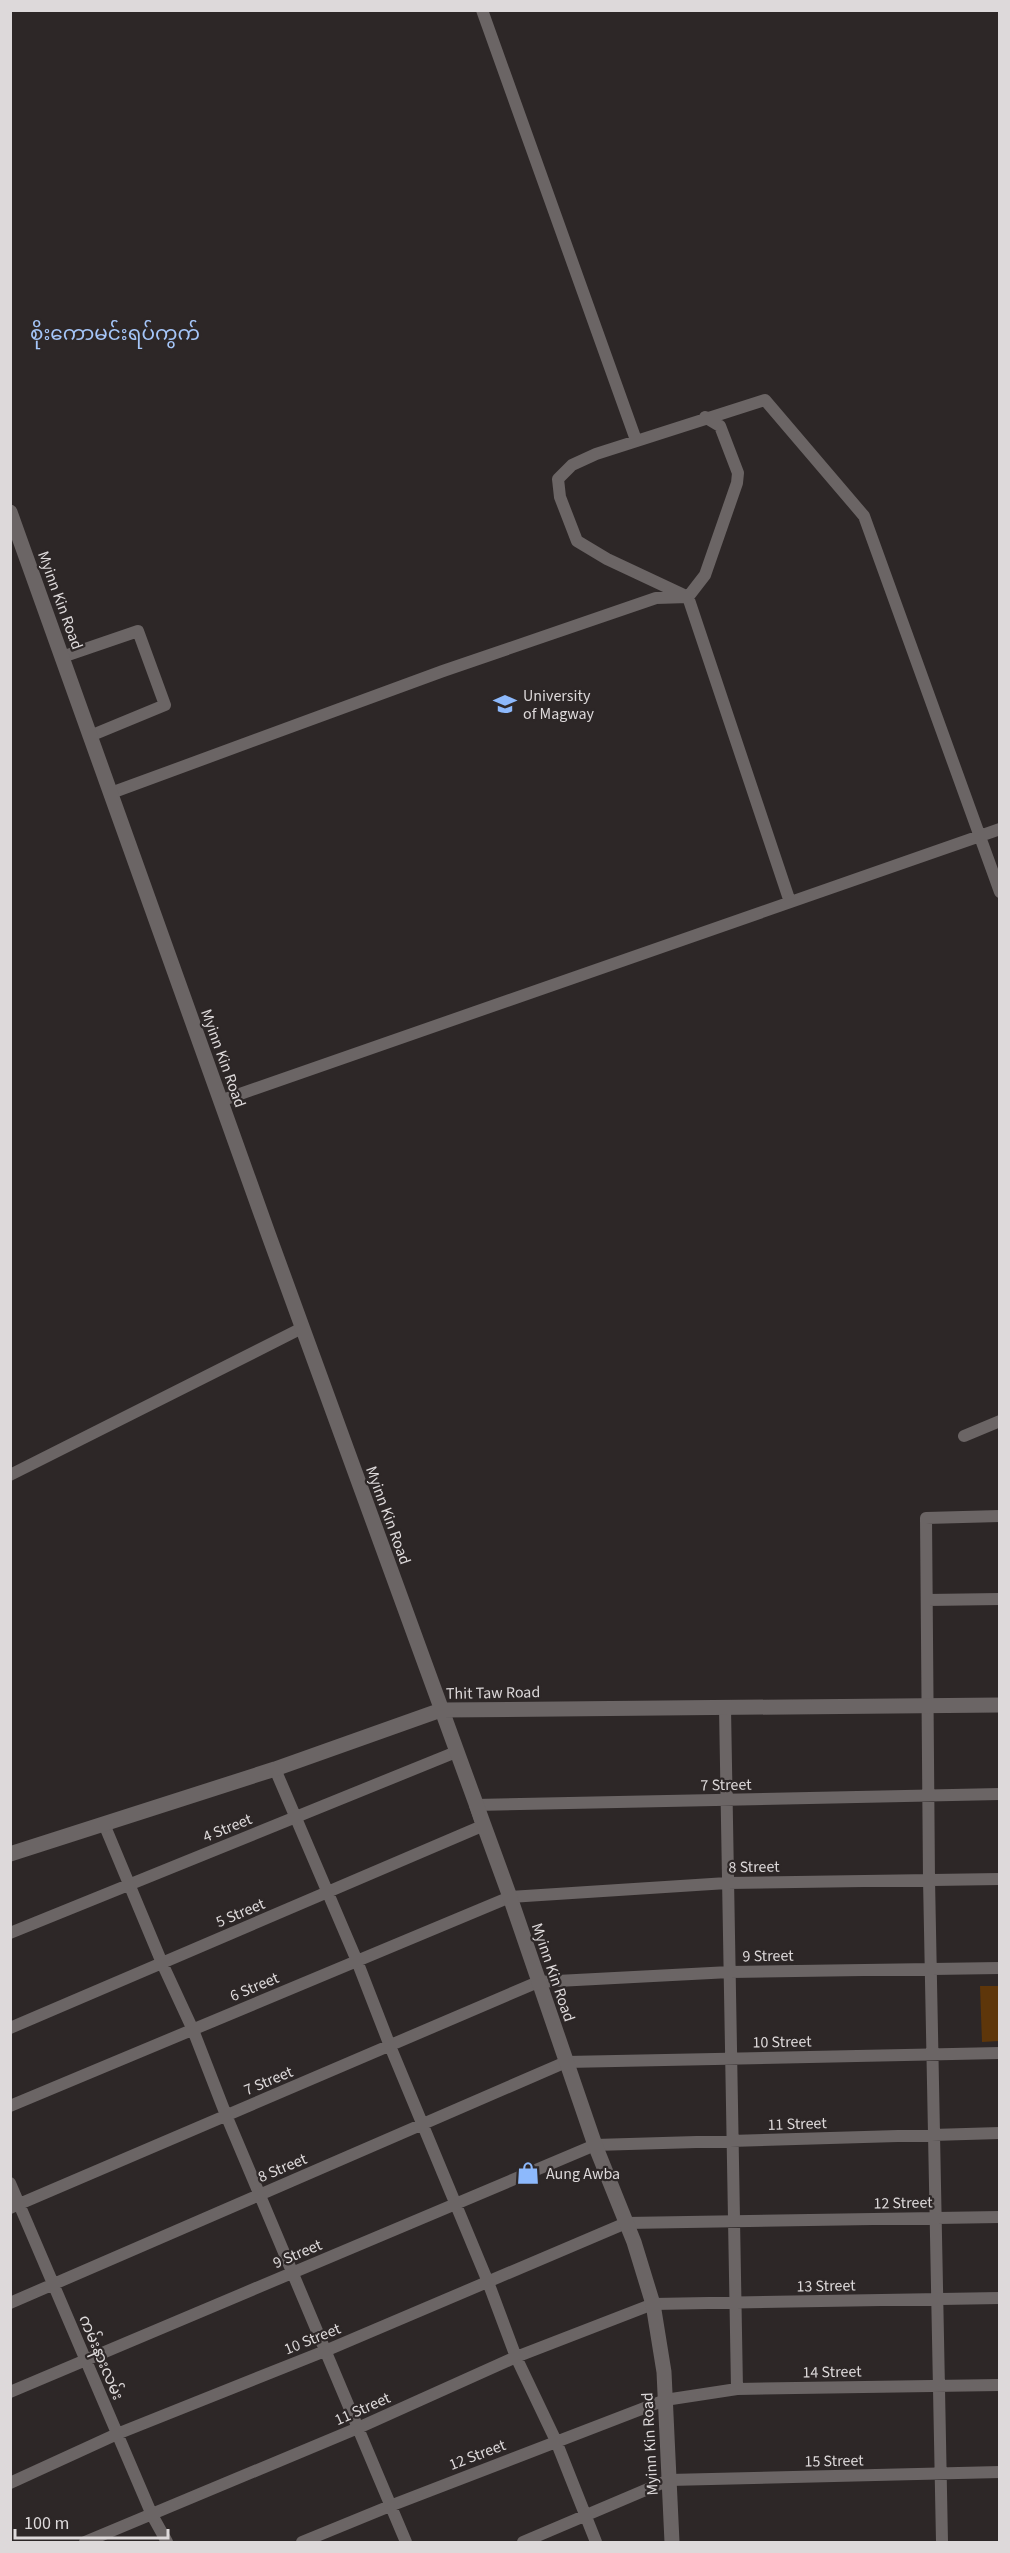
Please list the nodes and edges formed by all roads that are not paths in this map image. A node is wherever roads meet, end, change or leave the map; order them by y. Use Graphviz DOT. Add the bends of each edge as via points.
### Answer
graph roads {
  1 [pos="482,10"];
  2 [pos="705,417"];
  3 [pos="636,440"];
  4 [pos="10,513"];
  5 [pos="688,597"];
  6 [pos="62,657"];
  7 [pos="90,736"];
  8 [pos="111,793"];
  9 [pos="999,829"];
  10 [pos="980,836"];
  11 [pos="999,892"];
  12 [pos="790,902"];
  13 [pos="220,1101"];
  14 [pos="302,1328"];
  15 [pos="999,1421"];
  16 [pos="964,1436"];
  17 [pos="10,1475"];
  18 [pos="999,1516"];
  19 [pos="999,1599"];
  20 [pos="927,1600"];
  21 [pos="928,1706"];
  22 [pos="999,1706"];
  23 [pos="725,1708"];
  24 [pos="441,1710"];
  25 [pos="456,1752"];
  26 [pos="275,1769"];
  27 [pos="999,1794"];
  28 [pos="929,1795"];
  29 [pos="727,1800"];
  30 [pos="475,1805"];
  31 [pos="295,1817"];
  32 [pos="104,1824"];
  33 [pos="482,1826"];
  34 [pos="10,1854"];
  35 [pos="929,1879"];
  36 [pos="999,1879"];
  37 [pos="727,1883"];
  38 [pos="129,1884"];
  39 [pos="326,1893"];
  40 [pos="510,1897"];
  41 [pos="10,1933"];
  42 [pos="357,1961"];
  43 [pos="162,1963"];
  44 [pos="999,1968"];
  45 [pos="932,1969"];
  46 [pos="730,1972"];
  47 [pos="538,1982"];
  48 [pos="10,2028"];
  49 [pos="193,2030"];
  50 [pos="390,2046"];
  51 [pos="999,2053"];
  52 [pos="933,2054"];
  53 [pos="731,2058"];
  54 [pos="566,2062"];
  55 [pos="10,2106"];
  56 [pos="226,2115"];
  57 [pos="422,2124"];
  58 [pos="999,2133"];
  59 [pos="934,2135"];
  60 [pos="733,2141"];
  61 [pos="595,2145"];
  62 [pos="10,2183"];
  63 [pos="260,2195"];
  64 [pos="456,2204"];
  65 [pos="15,2206"];
  66 [pos="999,2217"];
  67 [pos="936,2218"];
  68 [pos="734,2221"];
  69 [pos="626,2223"];
  70 [pos="292,2273"];
  71 [pos="488,2282"];
  72 [pos="53,2284"];
  73 [pos="999,2298"];
  74 [pos="938,2299"];
  75 [pos="10,2303"];
  76 [pos="735,2303"];
  77 [pos="653,2304"];
  78 [pos="325,2351"];
  79 [pos="516,2357"];
  80 [pos="86,2360"];
  81 [pos="999,2385"];
  82 [pos="939,2386"];
  83 [pos="737,2389"];
  84 [pos="10,2392"];
  85 [pos="665,2400"];
  86 [pos="358,2428"];
  87 [pos="117,2434"];
  88 [pos="556,2440"];
  89 [pos="999,2472"];
  90 [pos="941,2474"];
  91 [pos="669,2480"];
  92 [pos="10,2483"];
  93 [pos="390,2506"];
  94 [pos="152,2515"];
  95 [pos="585,2516"];
  96 [pos="85,2542"];
  97 [pos="167,2542"];
  98 [pos="302,2542"];
  99 [pos="406,2542"];
  100 [pos="523,2542"];
  101 [pos="596,2542"];
  102 [pos="672,2542"];
  103 [pos="942,2542"];
  1 -- 3 [label="street"];
  2 -- 3 [label="street"];
  2 -- 5 [label="street" via="720,426 738,473 705,574"];
  2 -- 10 [label="street" via="765,400 864,516"];
  3 -- 5 [label="street" via="572,465 558,479 560,497 578,541"];
  4 -- 6 [label="street, Myinn Kin Road"];
  5 -- 8 [label="street" via="656,598 443,671"];
  5 -- 12 [label="street"];
  6 -- 7 [label="street, Myinn Kin Road"];
  6 -- 7 [label="street" via="138,631 165,705"];
  7 -- 8 [label="street, Myinn Kin Road"];
  8 -- 13 [label="street, Myinn Kin Road"];
  9 -- 10 [label="street"];
  10 -- 11 [label="street"];
  10 -- 12 [label="street"];
  12 -- 13 [label="street"];
  13 -- 14 [label="street, Myinn Kin Road"];
  14 -- 17 [label="street"];
  14 -- 24 [label="street, Myinn Kin Road"];
  15 -- 16 [label="street"];
  18 -- 20 [label="street" via="926,1518"];
  19 -- 20 [label="street"];
  20 -- 21 [label="street"];
  21 -- 22 [label="street, Thit Taw Road"];
  21 -- 23 [label="street, Thit Taw Road"];
  21 -- 28 [label="street"];
  23 -- 24 [label="street, Thit Taw Road"];
  23 -- 29 [label="street"];
  24 -- 25 [label="street, Myinn Kin Road"];
  24 -- 26 [label="street, Thit Taw Road"];
  25 -- 30 [label="street, Myinn Kin Road"];
  25 -- 31 [label="street, 4 Street"];
  26 -- 31 [label="street"];
  26 -- 32 [label="street, Thit Taw Road"];
  27 -- 28 [label="street, 7 Street"];
  28 -- 29 [label="street, 7 Street"];
  28 -- 35 [label="street"];
  29 -- 30 [label="street, 7 Street"];
  29 -- 37 [label="street"];
  30 -- 33 [label="street"];
  31 -- 38 [label="street, 4 Street"];
  31 -- 39 [label="street"];
  32 -- 34 [label="street, Thit Taw Road"];
  32 -- 38 [label="street"];
  33 -- 39 [label="street, 5 Street"];
  33 -- 40 [label="street, Myinn Kin Road"];
  35 -- 36 [label="street, 8 Street"];
  35 -- 37 [label="street, 8 Street"];
  35 -- 45 [label="street"];
  37 -- 40 [label="street, 8 Street"];
  37 -- 46 [label="street"];
  38 -- 41 [label="street, 4 Street"];
  38 -- 43 [label="street"];
  39 -- 42 [label="street"];
  39 -- 43 [label="street, 5 Street"];
  40 -- 42 [label="street, 6 Street"];
  40 -- 47 [label="street, Myinn Kin Road"];
  42 -- 49 [label="street, 6 Street"];
  42 -- 50 [label="street"];
  43 -- 48 [label="street, 5 Street"];
  43 -- 49 [label="street"];
  44 -- 45 [label="street, 9 Street"];
  45 -- 46 [label="street, 9 Street"];
  45 -- 52 [label="street"];
  46 -- 47 [label="street, 9 Street"];
  46 -- 53 [label="street"];
  47 -- 50 [label="street, 7 Street"];
  47 -- 54 [label="street, Myinn Kin Road"];
  49 -- 55 [label="street, 6 Street"];
  49 -- 56 [label="street"];
  50 -- 56 [label="street, 7 Street"];
  50 -- 57 [label="street"];
  51 -- 52 [label="street, 10 Street"];
  52 -- 53 [label="street, 10 Street"];
  52 -- 59 [label="street"];
  53 -- 54 [label="street, 10 Street"];
  53 -- 60 [label="street"];
  54 -- 57 [label="street, 8 Street"];
  54 -- 61 [label="street, Myinn Kin Road"];
  56 -- 63 [label="street"];
  56 -- 65 [label="street, 7 Street"];
  57 -- 63 [label="street, 8 Street"];
  57 -- 64 [label="street"];
  58 -- 59 [label="street, 11 Street"];
  59 -- 60 [label="street, 11 Street"];
  59 -- 67 [label="street"];
  60 -- 61 [label="street, 11 Street"];
  60 -- 68 [label="street"];
  61 -- 64 [label="street, 9 Street"];
  61 -- 69 [label="street, Myinn Kin Road"];
  62 -- 65 [label="street, ကမ်းနားလမ်း"];
  63 -- 70 [label="street"];
  63 -- 72 [label="street, 8 Street"];
  64 -- 70 [label="street, 9 Street"];
  64 -- 71 [label="street"];
  65 -- 72 [label="street, ကမ်းနားလမ်း"];
  66 -- 67 [label="street, 12 Street"];
  67 -- 68 [label="street, 12 Street"];
  67 -- 74 [label="street"];
  68 -- 69 [label="street, 12 Street"];
  68 -- 76 [label="street"];
  69 -- 71 [label="street, 10 Street"];
  69 -- 77 [label="street, Myinn Kin Road"];
  70 -- 78 [label="street"];
  70 -- 80 [label="street, 9 Street"];
  71 -- 78 [label="street, 10 Street"];
  71 -- 79 [label="street"];
  72 -- 75 [label="street, 8 Street"];
  72 -- 80 [label="street, ကမ်းနားလမ်း"];
  73 -- 74 [label="street, 13 Street"];
  74 -- 76 [label="street, 13 Street"];
  74 -- 82 [label="street"];
  76 -- 77 [label="street, 13 Street"];
  76 -- 83 [label="street"];
  77 -- 79 [label="street, 11 Street"];
  77 -- 85 [label="street, Myinn Kin Road"];
  78 -- 86 [label="street"];
  78 -- 87 [label="street, 10 Street"];
  79 -- 86 [label="street, 11 Street"];
  79 -- 88 [label="street"];
  80 -- 84 [label="street, 9 Street"];
  80 -- 87 [label="street, ကမ်းနားလမ်း"];
  81 -- 82 [label="street, 14 Street"];
  82 -- 83 [label="street, 14 Street"];
  82 -- 90 [label="street"];
  83 -- 85 [label="street, 14 Street"];
  85 -- 88 [label="street, 12 Street"];
  85 -- 91 [label="street, Myinn Kin Road"];
  86 -- 93 [label="street"];
  86 -- 94 [label="street, 11 Street"];
  87 -- 92 [label="street, 10 Street"];
  87 -- 94 [label="street, ကမ်းနားလမ်း"];
  88 -- 93 [label="street, 12 Street"];
  88 -- 95 [label="street"];
  89 -- 90 [label="street, 15 Street"];
  90 -- 91 [label="street, 15 Street"];
  90 -- 103 [label="street"];
  91 -- 95 [label="street"];
  91 -- 102 [label="street, Myinn Kin Road"];
  93 -- 98 [label="street, 12 Street"];
  93 -- 99 [label="street"];
  94 -- 96 [label="street, 11 Street"];
  94 -- 97 [label="street, ကမ်းနားလမ်း"];
  95 -- 100 [label="street"];
  95 -- 101 [label="street"];
}
